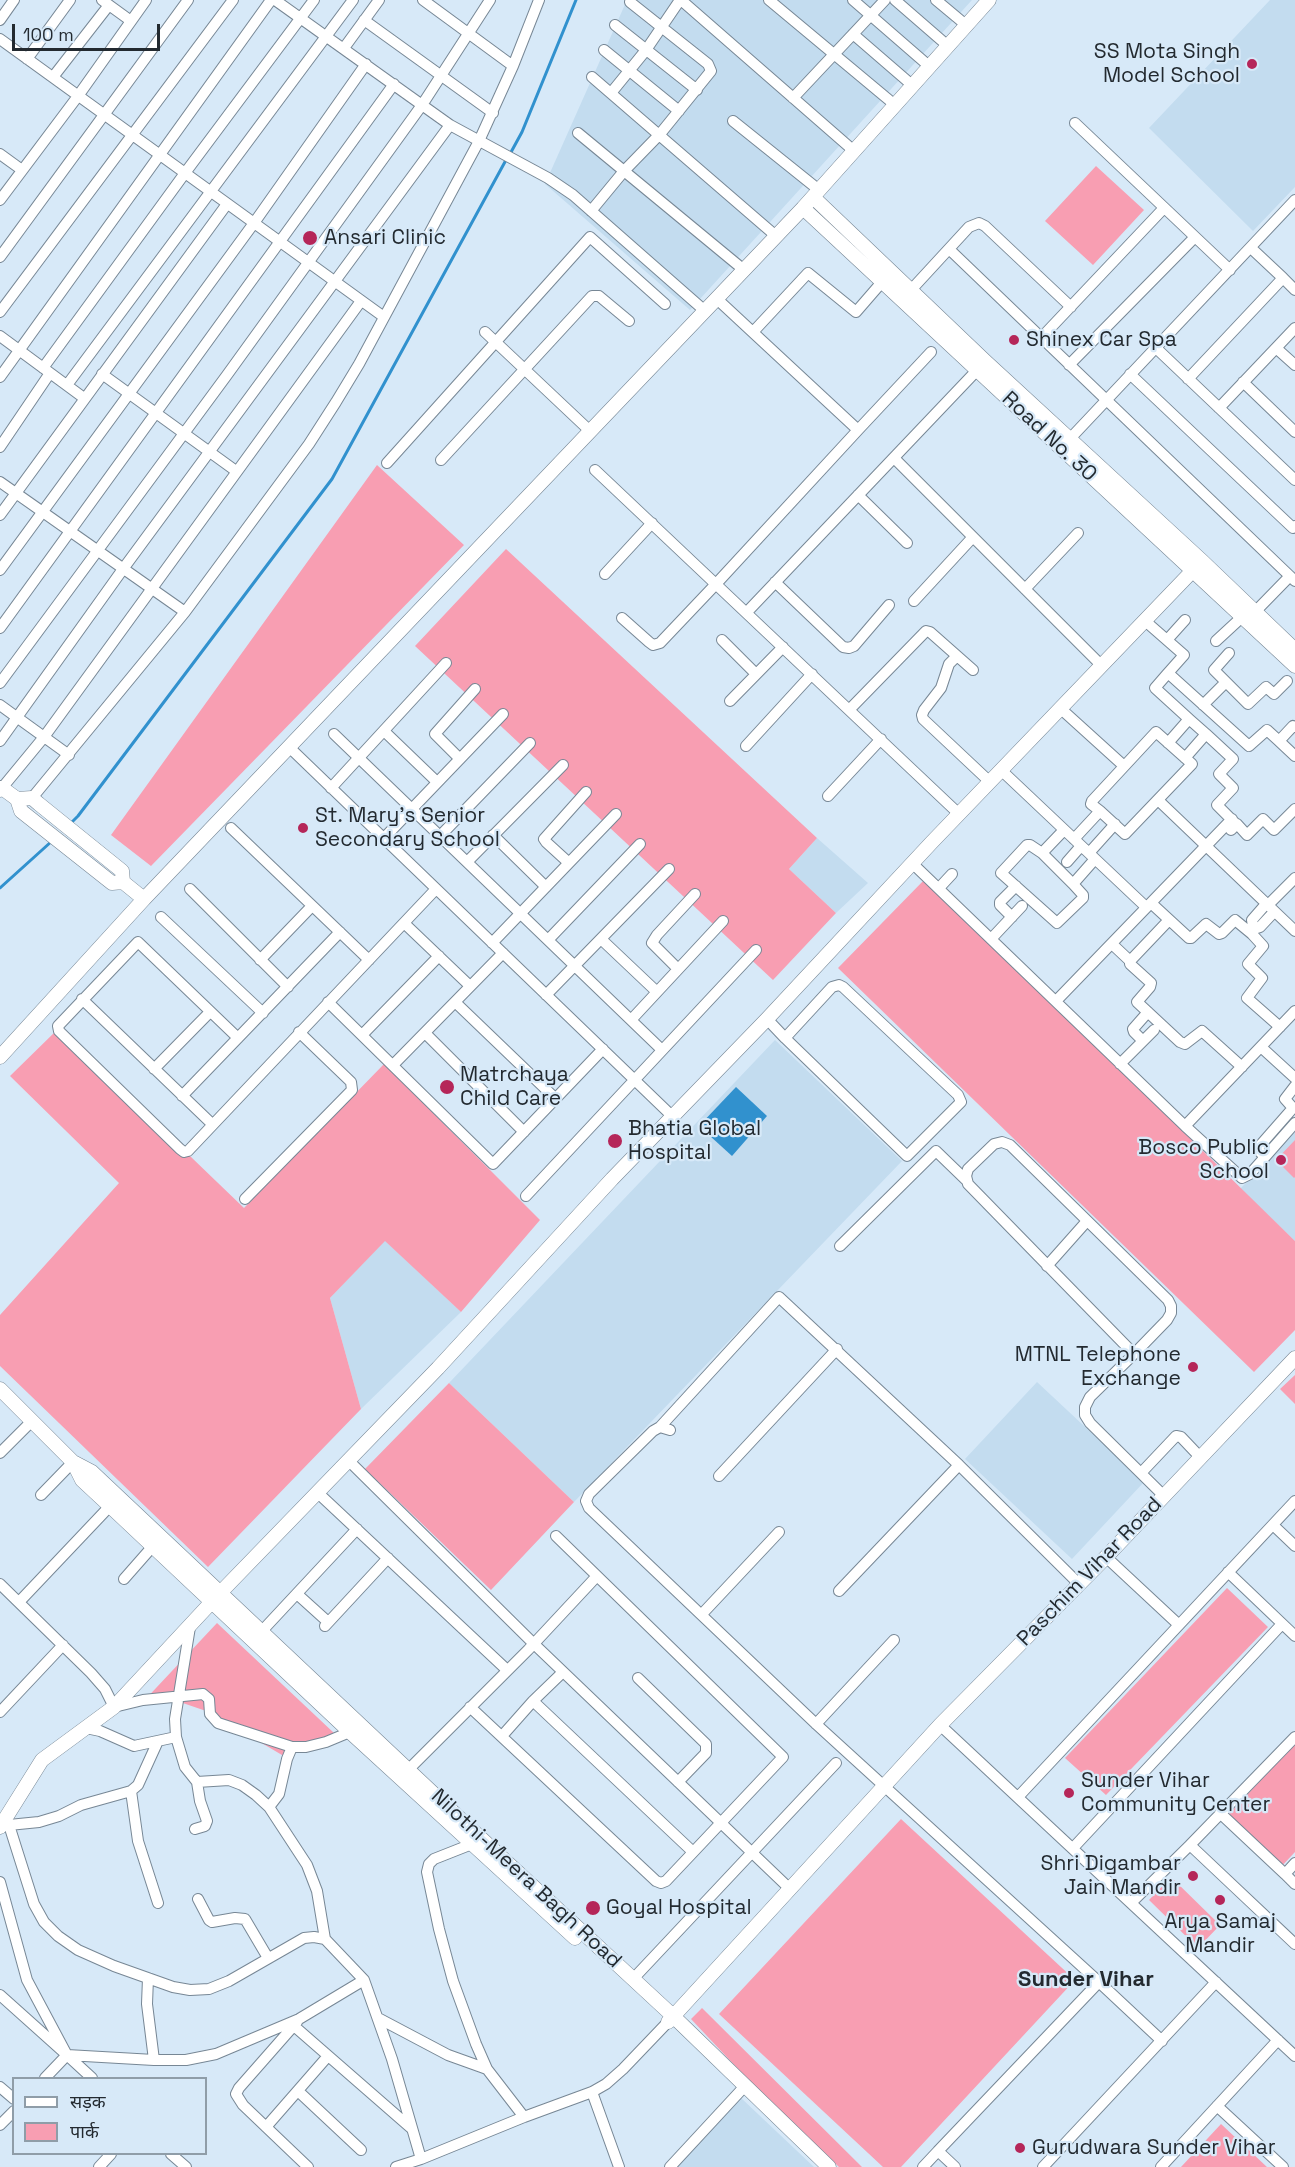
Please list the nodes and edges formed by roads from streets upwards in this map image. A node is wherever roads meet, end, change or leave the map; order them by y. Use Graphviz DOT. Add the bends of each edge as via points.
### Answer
graph roads {
  1 [pos="14,0"];
  2 [pos="70,0"];
  3 [pos="146,0"];
  4 [pos="188,0"];
  5 [pos="233,0"];
  6 [pos="273,0"];
  7 [pos="314,0"];
  8 [pos="353,0"];
  9 [pos="379,0"];
  10 [pos="423,0"];
  11 [pos="490,0"];
  12 [pos="539,0"];
  13 [pos="681,0"];
  14 [pos="769,0"];
  15 [pos="853,0"];
  16 [pos="885,0"];
  17 [pos="895,0"];
  18 [pos="936,0"];
  19 [pos="105,2"];
  20 [pos="982,2"];
  21 [pos="630,3"];
  22 [pos="871,16"];
  23 [pos="302,18"];
  24 [pos="0,20"];
  25 [pos="364,20"];
  26 [pos="131,21"];
  27 [pos="615,25"];
  28 [pos="966,25"];
  29 [pos="661,27"];
  30 [pos="468,33"];
  31 [pos="853,34"];
  32 [pos="327,36"];
  33 [pos="0,39"];
  34 [pos="948,46"];
  35 [pos="344,48"];
  36 [pos="604,50"];
  37 [pos="646,50"];
  38 [pos="834,54"];
  39 [pos="27,59"];
  40 [pos="366,64"];
  41 [pos="513,66"];
  42 [pos="930,66"];
  43 [pos="629,71"];
  44 [pos="441,75"];
  45 [pos="53,77"];
  46 [pos="592,77"];
  47 [pos="394,84"];
  48 [pos="912,86"];
  49 [pos="697,90"];
  50 [pos="611,93"];
  51 [pos="78,96"];
  52 [pos="794,98"];
  53 [pos="422,105"];
  54 [pos="895,105"];
  55 [pos="679,111"];
  56 [pos="493,113"];
  57 [pos="104,114"];
  58 [pos="733,121"];
  59 [pos="1075,123"];
  60 [pos="450,125"];
  61 [pos="578,133"];
  62 [pos="132,134"];
  63 [pos="660,134"];
  64 [pos="479,141"];
  65 [pos="854,151"];
  66 [pos="0,154"];
  67 [pos="159,154"];
  68 [pos="22,170"];
  69 [pos="624,171"];
  70 [pos="185,173"];
  71 [pos="210,191"];
  72 [pos="816,193"];
  73 [pos="0,200"];
  74 [pos="1295,200"];
  75 [pos="227,204"];
  76 [pos="802,208"];
  77 [pos="1164,208"];
  78 [pos="591,211"];
  79 [pos="603,222"];
  80 [pos="254,223"];
  81 [pos="776,236"];
  82 [pos="590,237"];
  83 [pos="1195,237"];
  84 [pos="280,242"];
  85 [pos="1251,248"];
  86 [pos="949,249"];
  87 [pos="0,257"];
  88 [pos="308,262"];
  89 [pos="744,270"];
  90 [pos="1230,270"];
  91 [pos="1282,278"];
  92 [pos="335,281"];
  93 [pos="882,282"];
  94 [pos="910,290"];
  95 [pos="1295,290"];
  96 [pos="717,299"];
  97 [pos="361,301"];
  98 [pos="665,304"];
  99 [pos="1071,307"];
  100 [pos="705,311"];
  101 [pos="0,312"];
  102 [pos="384,317"];
  103 [pos="629,321"];
  104 [pos="1295,328"];
  105 [pos="485,332"];
  106 [pos="753,332"];
  107 [pos="0,336"];
  108 [pos="1041,338"];
  109 [pos="497,343"];
  110 [pos="1156,348"];
  111 [pos="1276,348"];
  112 [pos="19,350"];
  113 [pos="931,352"];
  114 [pos="1069,365"];
  115 [pos="1295,365"];
  116 [pos="981,366"];
  117 [pos="525,369"];
  118 [pos="47,371"];
  119 [pos="102,374"];
  120 [pos="1130,374"];
  121 [pos="0,377"];
  122 [pos="1188,379"];
  123 [pos="1243,382"];
  124 [pos="67,385"];
  125 [pos="129,393"];
  126 [pos="84,398"];
  127 [pos="1105,401"];
  128 [pos="1219,408"];
  129 [pos="155,413"];
  130 [pos="858,429"];
  131 [pos="590,431"];
  132 [pos="1295,432"];
  133 [pos="183,434"];
  134 [pos="1065,443"];
  135 [pos="0,447"];
  136 [pos="209,452"];
  137 [pos="894,458"];
  138 [pos="441,460"];
  139 [pos="387,463"];
  140 [pos="595,470"];
  141 [pos="236,471"];
  142 [pos="1295,480"];
  143 [pos="0,482"];
  144 [pos="16,493"];
  145 [pos="858,495"];
  146 [pos="42,513"];
  147 [pos="0,515"];
  148 [pos="652,524"];
  149 [pos="1295,526"];
  150 [pos="69,531"];
  151 [pos="1078,533"];
  152 [pos="973,537"];
  153 [pos="907,543"];
  154 [pos="96,550"];
  155 [pos="1197,565"];
  156 [pos="123,569"];
  157 [pos="0,570"];
  158 [pos="605,574"];
  159 [pos="1292,578"];
  160 [pos="776,582"];
  161 [pos="717,584"];
  162 [pos="151,589"];
  163 [pos="1025,589"];
  164 [pos="914,601"];
  165 [pos="890,605"];
  166 [pos="185,612"];
  167 [pos="747,612"];
  168 [pos="1248,616"];
  169 [pos="622,618"];
  170 [pos="1144,620"];
  171 [pos="1185,620"];
  172 [pos="0,628"];
  173 [pos="722,640"];
  174 [pos="1167,640"];
  175 [pos="1216,641"];
  176 [pos="783,646"];
  177 [pos="1295,650"];
  178 [pos="1229,653"];
  179 [pos="957,656"];
  180 [pos="446,663"];
  181 [pos="1101,665"];
  182 [pos="1295,666"];
  183 [pos="973,670"];
  184 [pos="1168,673"];
  185 [pos="756,674"];
  186 [pos="812,674"];
  187 [pos="1287,681"];
  188 [pos="1226,682"];
  189 [pos="0,683"];
  190 [pos="475,689"];
  191 [pos="730,701"];
  192 [pos="0,705"];
  193 [pos="1203,705"];
  194 [pos="1060,708"];
  195 [pos="849,710"];
  196 [pos="503,714"];
  197 [pos="18,717"];
  198 [pos="1189,719"];
  199 [pos="1295,728"];
  200 [pos="384,731"];
  201 [pos="334,734"];
  202 [pos="1206,734"];
  203 [pos="44,737"];
  204 [pos="881,739"];
  205 [pos="0,741"];
  206 [pos="1279,741"];
  207 [pos="1168,742"];
  208 [pos="530,743"];
  209 [pos="746,746"];
  210 [pos="289,747"];
  211 [pos="69,754"];
  212 [pos="1295,756"];
  213 [pos="359,758"];
  214 [pos="1185,758"];
  215 [pos="460,759"];
  216 [pos="562,765"];
  217 [pos="1124,766"];
  218 [pos="1001,770"];
  219 [pos="438,782"];
  220 [pos="990,782"];
  221 [pos="1,788"];
  222 [pos="331,788"];
  223 [pos="586,792"];
  224 [pos="828,796"];
  225 [pos="29,800"];
  226 [pos="1158,800"];
  227 [pos="412,809"];
  228 [pos="1295,810"];
  229 [pos="1101,811"];
  230 [pos="616,814"];
  231 [pos="959,814"];
  232 [pos="1234,822"];
  233 [pos="1114,824"];
  234 [pos="231,828"];
  235 [pos="1064,830"];
  236 [pos="493,835"];
  237 [pos="440,836"];
  238 [pos="384,838"];
  239 [pos="640,844"];
  240 [pos="1209,847"];
  241 [pos="1085,849"];
  242 [pos="1042,854"];
  243 [pos="467,862"];
  244 [pos="1066,862"];
  245 [pos="569,863"];
  246 [pos="912,863"];
  247 [pos="669,869"];
  248 [pos="952,874"];
  249 [pos="1295,878"];
  250 [pos="123,882"];
  251 [pos="1073,884"];
  252 [pos="1016,886"];
  253 [pos="546,887"];
  254 [pos="939,888"];
  255 [pos="190,889"];
  256 [pos="436,889"];
  257 [pos="695,894"];
  258 [pos="144,899"];
  259 [pos="1148,905"];
  260 [pos="312,906"];
  261 [pos="1022,906"];
  262 [pos="1270,907"];
  263 [pos="520,914"];
  264 [pos="1012,916"];
  265 [pos="161,917"];
  266 [pos="1169,920"];
  267 [pos="723,921"];
  268 [pos="404,922"];
  269 [pos="1251,929"];
  270 [pos="340,932"];
  271 [pos="1295,932"];
  272 [pos="601,939"];
  273 [pos="991,939"];
  274 [pos="548,940"];
  275 [pos="492,943"];
  276 [pos="1112,944"];
  277 [pos="756,951"];
  278 [pos="503,953"];
  279 [pos="439,956"];
  280 [pos="261,960"];
  281 [pos="369,960"];
  282 [pos="1130,961"];
  283 [pos="575,966"];
  284 [pos="678,969"];
  285 [pos="470,986"];
  286 [pos="288,987"];
  287 [pos="657,992"];
  288 [pos="546,995"];
  289 [pos="82,999"];
  290 [pos="1056,1001"];
  291 [pos="328,1002"];
  292 [pos="455,1002"];
  293 [pos="1295,1011"];
  294 [pos="210,1012"];
  295 [pos="1148,1012"];
  296 [pos="263,1013"];
  297 [pos="767,1019"];
  298 [pos="631,1020"];
  299 [pos="1280,1027"];
  300 [pos="1154,1030"];
  301 [pos="299,1032"];
  302 [pos="425,1033"];
  303 [pos="362,1035"];
  304 [pos="238,1038"];
  305 [pos="784,1038"];
  306 [pos="1143,1041"];
  307 [pos="1261,1047"];
  308 [pos="603,1049"];
  309 [pos="662,1050"];
  310 [pos="0,1057"];
  311 [pos="1120,1064"];
  312 [pos="393,1065"];
  313 [pos="1242,1067"];
  314 [pos="154,1069"];
  315 [pos="1295,1078"];
  316 [pos="635,1080"];
  317 [pos="1295,1086"];
  318 [pos="182,1096"];
  319 [pos="556,1099"];
  320 [pos="1294,1109"];
  321 [pos="672,1116"];
  322 [pos="1295,1123"];
  323 [pos="212,1124"];
  324 [pos="1185,1126"];
  325 [pos="524,1132"];
  326 [pos="1265,1156"];
  327 [pos="967,1181"];
  328 [pos="526,1196"];
  329 [pos="245,1199"];
  330 [pos="1087,1221"];
  331 [pos="840,1246"];
  332 [pos="1047,1266"];
  333 [pos="837,1350"];
  334 [pos="1134,1354"];
  335 [pos="1295,1358"];
  336 [pos="0,1389"];
  337 [pos="32,1420"];
  338 [pos="0,1453"];
  339 [pos="1200,1457"];
  340 [pos="349,1461"];
  341 [pos="74,1462"];
  342 [pos="959,1465"];
  343 [pos="1141,1473"];
  344 [pos="719,1476"];
  345 [pos="318,1493"];
  346 [pos="41,1495"];
  347 [pos="1164,1496"];
  348 [pos="1295,1502"];
  349 [pos="110,1506"];
  350 [pos="1273,1525"];
  351 [pos="357,1529"];
  352 [pos="779,1532"];
  353 [pos="556,1536"];
  354 [pos="153,1546"];
  355 [pos="1295,1546"];
  356 [pos="1106,1557"];
  357 [pos="388,1558"];
  358 [pos="1228,1572"];
  359 [pos="597,1576"];
  360 [pos="124,1579"];
  361 [pos="0,1584"];
  362 [pos="1079,1584"];
  363 [pos="838,1591"];
  364 [pos="297,1594"];
  365 [pos="216,1598"];
  366 [pos="19,1602"];
  367 [pos="702,1614"];
  368 [pos="1282,1624"];
  369 [pos="1179,1625"];
  370 [pos="190,1627"];
  371 [pos="261,1632"];
  372 [pos="1295,1636"];
  373 [pos="894,1640"];
  374 [pos="533,1643"];
  375 [pos="63,1645"];
  376 [pos="507,1670"];
  377 [pos="563,1672"];
  378 [pos="638,1678"];
  379 [pos="179,1696"];
  380 [pos="533,1701"];
  381 [pos="114,1707"];
  382 [pos="470,1707"];
  383 [pos="0,1712"];
  384 [pos="816,1724"];
  385 [pos="940,1725"];
  386 [pos="86,1728"];
  387 [pos="350,1732"];
  388 [pos="502,1736"];
  389 [pos="176,1737"];
  390 [pos="1295,1737"];
  391 [pos="158,1741"];
  392 [pos="292,1747"];
  393 [pos="836,1763"];
  394 [pos="409,1769"];
  395 [pos="197,1782"];
  396 [pos="678,1782"];
  397 [pos="885,1785"];
  398 [pos="131,1791"];
  399 [pos="1018,1797"];
  400 [pos="269,1807"];
  401 [pos="1220,1814"];
  402 [pos="721,1823"];
  403 [pos="3,1827"];
  404 [pos="195,1829"];
  405 [pos="476,1840"];
  406 [pos="1190,1845"];
  407 [pos="1073,1848"];
  408 [pos="693,1852"];
  409 [pos="751,1852"];
  410 [pos="1295,1863"];
  411 [pos="1285,1874"];
  412 [pos="0,1882"];
  413 [pos="1295,1884"];
  414 [pos="790,1889"];
  415 [pos="198,1899"];
  416 [pos="158,1903"];
  417 [pos="1131,1903"];
  418 [pos="326,1939"];
  419 [pos="1295,1944"];
  420 [pos="268,1959"];
  421 [pos="148,1978"];
  422 [pos="633,1979"];
  423 [pos="364,1980"];
  424 [pos="1100,1982"];
  425 [pos="1216,1982"];
  426 [pos="0,1995"];
  427 [pos="378,2018"];
  428 [pos="670,2019"];
  429 [pos="296,2023"];
  430 [pos="1278,2040"];
  431 [pos="1162,2041"];
  432 [pos="67,2055"];
  433 [pos="328,2056"];
  434 [pos="1295,2056"];
  435 [pos="154,2060"];
  436 [pos="487,2068"];
  437 [pos="47,2077"];
  438 [pos="90,2077"];
  439 [pos="0,2087"];
  440 [pos="742,2089"];
  441 [pos="298,2091"];
  442 [pos="592,2092"];
  443 [pos="12,2097"];
  444 [pos="1217,2106"];
  445 [pos="12,2113"];
  446 [pos="524,2117"];
  447 [pos="0,2126"];
  448 [pos="266,2127"];
  449 [pos="412,2129"];
  450 [pos="361,2150"];
  451 [pos="938,2151"];
  452 [pos="110,2155"];
  453 [pos="172,2155"];
  454 [pos="421,2159"];
  455 [pos="99,2167"];
  456 [pos="186,2167"];
  457 [pos="308,2167"];
  458 [pos="396,2167"];
  459 [pos="619,2167"];
  460 [pos="670,2167"];
  461 [pos="819,2167"];
  462 [pos="829,2167"];
  463 [pos="923,2167"];
  464 [pos="955,2167"];
  465 [pos="1043,2167"];
  466 [pos="1161,2167"];
  467 [pos="1283,2167"];
  1 -- 24 [label="street"];
  2 -- 39 [label="street"];
  3 -- 26 [label="street"];
  4 -- 57 [label="street"];
  5 -- 62 [label="street"];
  6 -- 23 [label="street"];
  6 -- 67 [label="street"];
  7 -- 23 [label="street"];
  8 -- 32 [label="street"];
  9 -- 25 [label="street"];
  10 -- 30 [label="street"];
  11 -- 30 [label="street"];
  12 -- 41 [label="street"];
  13 -- 29 [label="street"];
  13 -- 52 [label="street"];
  14 -- 38 [label="street"];
  15 -- 22 [label="street"];
  16 -- 22 [label="street"];
  17 -- 34 [label="street"];
  18 -- 28 [label="street"];
  19 -- 26 [label="street"];
  19 -- 45 [label="street"];
  20 -- 28 [label="street"];
  21 -- 29 [label="street"];
  22 -- 31 [label="street"];
  22 -- 42 [label="street"];
  23 -- 32 [label="street"];
  23 -- 70 [label="street"];
  25 -- 35 [label="street"];
  25 -- 44 [label="street"];
  26 -- 51 [label="street"];
  27 -- 37 [label="street"];
  28 -- 34 [label="street"];
  29 -- 37 [label="street"];
  29 -- 49 [label="street" via="711,68"];
  30 -- 41 [label="street"];
  30 -- 44 [label="street"];
  31 -- 38 [label="street"];
  31 -- 48 [label="street"];
  32 -- 35 [label="street"];
  32 -- 71 [label="street"];
  33 -- 39 [label="street"];
  34 -- 42 [label="street"];
  35 -- 40 [label="street"];
  36 -- 43 [label="street"];
  37 -- 43 [label="street"];
  37 -- 49 [label="street"];
  38 -- 52 [label="street"];
  38 -- 54 [label="street"];
  39 -- 45 [label="street"];
  40 -- 47 [label="street"];
  40 -- 80 [label="street"];
  41 -- 56 [label="street"];
  42 -- 48 [label="street"];
  43 -- 50 [label="street"];
  43 -- 55 [label="street"];
  44 -- 53 [label="street"];
  44 -- 56 [label="street"];
  45 -- 51 [label="street"];
  46 -- 50 [label="street"];
  47 -- 53 [label="street"];
  47 -- 84 [label="street"];
  48 -- 54 [label="street"];
  49 -- 55 [label="street"];
  50 -- 63 [label="street"];
  51 -- 57 [label="street"];
  51 -- 68 [label="street"];
  52 -- 65 [label="street"];
  53 -- 60 [label="street"];
  53 -- 88 [label="street"];
  54 -- 65 [label="street"];
  55 -- 63 [label="street"];
  56 -- 64 [label="street"];
  57 -- 62 [label="street"];
  57 -- 87 [label="street"];
  58 -- 72 [label="street"];
  59 -- 77 [label="street"];
  60 -- 64 [label="street"];
  60 -- 92 [label="street"];
  61 -- 69 [label="street"];
  62 -- 67 [label="street"];
  62 -- 101 [label="street"];
  63 -- 69 [label="street"];
  63 -- 81 [label="street"];
  64 -- 78 [label="street" via="548,178"];
  64 -- 102 [label="street"];
  65 -- 72 [label="street"];
  66 -- 68 [label="street"];
  67 -- 70 [label="street"];
  67 -- 112 [label="street"];
  68 -- 73 [label="street"];
  69 -- 78 [label="street"];
  69 -- 89 [label="street"];
  70 -- 71 [label="street"];
  70 -- 118 [label="street"];
  71 -- 75 [label="street"];
  71 -- 124 [label="street"];
  72 -- 76 [label="street"];
  72 -- 94 [label="street, Road No. 30"];
  74 -- 85 [label="street"];
  75 -- 80 [label="street"];
  75 -- 119 [label="street"];
  76 -- 81 [label="street"];
  76 -- 93 [label="street, Road No. 30"];
  77 -- 83 [label="street"];
  77 -- 99 [label="street"];
  78 -- 79 [label="street"];
  79 -- 82 [label="street"];
  79 -- 100 [label="street"];
  80 -- 84 [label="street"];
  80 -- 125 [label="street"];
  81 -- 89 [label="street"];
  82 -- 98 [label="street"];
  82 -- 109 [label="street"];
  83 -- 90 [label="street"];
  83 -- 114 [label="street"];
  84 -- 88 [label="street"];
  84 -- 129 [label="street"];
  85 -- 90 [label="street"];
  85 -- 91 [label="street"];
  86 -- 94 [label="street"];
  86 -- 99 [label="street" via="974,223 985,226"];
  86 -- 108 [label="street"];
  88 -- 92 [label="street"];
  88 -- 133 [label="street"];
  89 -- 96 [label="street"];
  90 -- 110 [label="street"];
  91 -- 95 [label="street"];
  91 -- 122 [label="street"];
  92 -- 97 [label="street"];
  92 -- 136 [label="street"];
  93 -- 106 [label="street" via="856,312 808,273"];
  93 -- 116 [label="street, Road No. 30"];
  94 -- 116 [label="street, Road No. 30"];
  96 -- 100 [label="street"];
  96 -- 106 [label="street"];
  97 -- 102 [label="street"];
  97 -- 141 [label="street"];
  99 -- 108 [label="street"];
  100 -- 131 [label="street"];
  102 -- 166 [label="street" via="309,444"];
  103 -- 117 [label="street" via="599,296 592,296"];
  104 -- 111 [label="street"];
  105 -- 109 [label="street"];
  106 -- 130 [label="street"];
  107 -- 112 [label="street"];
  108 -- 114 [label="street"];
  109 -- 117 [label="street"];
  109 -- 139 [label="street"];
  110 -- 120 [label="street"];
  110 -- 122 [label="street"];
  111 -- 115 [label="street"];
  111 -- 123 [label="street"];
  112 -- 118 [label="street"];
  112 -- 121 [label="street"];
  113 -- 130 [label="street"];
  114 -- 127 [label="street"];
  116 -- 134 [label="street, Road No. 30"];
  116 -- 137 [label="street"];
  117 -- 131 [label="street"];
  117 -- 138 [label="street"];
  118 -- 124 [label="street"];
  118 -- 135 [label="street"];
  119 -- 125 [label="street"];
  119 -- 126 [label="street"];
  120 -- 127 [label="street"];
  120 -- 149 [label="street"];
  122 -- 128 [label="street"];
  123 -- 128 [label="street"];
  123 -- 132 [label="street"];
  124 -- 126 [label="street"];
  125 -- 129 [label="street"];
  125 -- 146 [label="street"];
  126 -- 144 [label="street"];
  127 -- 134 [label="street"];
  127 -- 159 [label="street"];
  128 -- 142 [label="street"];
  129 -- 133 [label="street"];
  129 -- 150 [label="street"];
  130 -- 161 [label="street"];
  131 -- 210 [label="street"];
  133 -- 136 [label="street"];
  133 -- 154 [label="street"];
  134 -- 155 [label="street, Road No. 30"];
  136 -- 141 [label="street"];
  136 -- 156 [label="street"];
  137 -- 145 [label="street"];
  137 -- 152 [label="street"];
  140 -- 148 [label="street"];
  141 -- 162 [label="street"];
  143 -- 144 [label="street"];
  144 -- 146 [label="street"];
  144 -- 147 [label="street"];
  145 -- 153 [label="street"];
  145 -- 160 [label="street"];
  146 -- 150 [label="street"];
  146 -- 157 [label="street"];
  148 -- 158 [label="street"];
  148 -- 161 [label="street"];
  150 -- 154 [label="street"];
  150 -- 172 [label="street"];
  151 -- 163 [label="street"];
  152 -- 163 [label="street"];
  152 -- 164 [label="street"];
  154 -- 156 [label="street"];
  154 -- 189 [label="street"];
  155 -- 168 [label="street, Road No. 30"];
  155 -- 170 [label="street"];
  156 -- 162 [label="street"];
  156 -- 197 [label="street"];
  159 -- 168 [label="street"];
  160 -- 165 [label="street" via="843,647 854,646"];
  160 -- 167 [label="street"];
  161 -- 167 [label="street"];
  161 -- 169 [label="street" via="660,643 653,645"];
  162 -- 166 [label="street"];
  162 -- 203 [label="street"];
  163 -- 181 [label="street"];
  166 -- 211 [label="street"];
  167 -- 176 [label="street"];
  168 -- 175 [label="street"];
  168 -- 177 [label="street, Road No. 30"];
  168 -- 182 [label="street, Road No. 30"];
  170 -- 174 [label="street"];
  170 -- 181 [label="street"];
  171 -- 174 [label="street"];
  173 -- 185 [label="street"];
  174 -- 184 [label="street" via="1184,655"];
  176 -- 185 [label="street"];
  176 -- 186 [label="street"];
  178 -- 188 [label="street" via="1214,670"];
  179 -- 183 [label="street"];
  179 -- 195 [label="street" via="926,631"];
  179 -- 220 [label="street" via="949,664 941,688 924,710 923,719"];
  180 -- 200 [label="street"];
  181 -- 194 [label="street"];
  184 -- 193 [label="street"];
  184 -- 198 [label="street" via="1155,688"];
  185 -- 191 [label="street"];
  186 -- 195 [label="street"];
  186 -- 209 [label="street"];
  187 -- 188 [label="street" via="1274,694 1266,687 1248,704"];
  188 -- 193 [label="street"];
  190 -- 215 [label="street" via="435,734"];
  192 -- 197 [label="street"];
  193 -- 206 [label="street" via="1249,746 1267,730"];
  194 -- 217 [label="street"];
  194 -- 218 [label="street"];
  195 -- 204 [label="street"];
  196 -- 215 [label="street"];
  197 -- 203 [label="street"];
  197 -- 205 [label="street"];
  198 -- 202 [label="street"];
  198 -- 207 [label="street"];
  199 -- 206 [label="street"];
  200 -- 213 [label="street"];
  200 -- 219 [label="street"];
  201 -- 213 [label="street"];
  202 -- 214 [label="street"];
  202 -- 232 [label="street" via="1233,759 1219,774 1233,788 1217,805"];
  203 -- 211 [label="street"];
  203 -- 221 [label="street"];
  204 -- 224 [label="street"];
  204 -- 231 [label="street"];
  206 -- 212 [label="street"];
  207 -- 214 [label="street"];
  207 -- 217 [label="street" via="1156,732"];
  208 -- 237 [label="street"];
  210 -- 222 [label="street"];
  210 -- 258 [label="street"];
  211 -- 225 [label="street"];
  213 -- 222 [label="street"];
  213 -- 227 [label="street"];
  214 -- 226 [label="street" via="1192,764"];
  215 -- 219 [label="street"];
  216 -- 236 [label="street"];
  217 -- 229 [label="street" via="1092,801"];
  218 -- 220 [label="street"];
  218 -- 235 [label="street"];
  219 -- 227 [label="street"];
  220 -- 231 [label="street"];
  221 -- 225 [label="street"];
  222 -- 238 [label="street"];
  223 -- 245 [label="street" via="544,839"];
  225 -- 250 [label="street" via="122,871"];
  225 -- 250 [label="street" via="21,811 112,883"];
  226 -- 233 [label="street" via="1125,834"];
  226 -- 240 [label="street"];
  227 -- 237 [label="street"];
  227 -- 238 [label="street"];
  228 -- 232 [label="street" via="1274,830 1263,819 1246,835"];
  229 -- 233 [label="street"];
  229 -- 241 [label="street"];
  230 -- 245 [label="street"];
  231 -- 246 [label="street"];
  232 -- 240 [label="street"];
  233 -- 241 [label="street"];
  234 -- 260 [label="street"];
  235 -- 241 [label="street"];
  235 -- 242 [label="street"];
  236 -- 243 [label="street"];
  236 -- 253 [label="street"];
  237 -- 243 [label="street"];
  238 -- 256 [label="street"];
  239 -- 274 [label="street"];
  240 -- 259 [label="street"];
  240 -- 262 [label="street"];
  241 -- 244 [label="street"];
  241 -- 251 [label="street"];
  241 -- 259 [label="street"];
  242 -- 251 [label="street"];
  242 -- 252 [label="street" via="1029,844 1003,870 1002,874"];
  243 -- 263 [label="street"];
  245 -- 253 [label="street"];
  246 -- 254 [label="street"];
  246 -- 297 [label="street"];
  247 -- 272 [label="street"];
  248 -- 254 [label="street"];
  249 -- 262 [label="street"];
  250 -- 258 [label="street"];
  251 -- 252 [label="street" via="1084,896 1057,923"];
  252 -- 264 [label="street" via="1000,902"];
  253 -- 263 [label="street"];
  254 -- 273 [label="street"];
  255 -- 280 [label="street"];
  256 -- 268 [label="street"];
  256 -- 275 [label="street"];
  257 -- 284 [label="street" via="652,943"];
  258 -- 310 [label="street"];
  259 -- 266 [label="street"];
  259 -- 276 [label="street"];
  260 -- 270 [label="street"];
  260 -- 280 [label="street"];
  261 -- 264 [label="street"];
  262 -- 269 [label="street" via="1252,920"];
  262 -- 271 [label="street"];
  263 -- 274 [label="street"];
  263 -- 275 [label="street"];
  264 -- 273 [label="street"];
  265 -- 296 [label="street"];
  266 -- 269 [label="street" via="1191,938 1205,925 1220,933 1235,920"];
  266 -- 282 [label="street"];
  267 -- 284 [label="street"];
  268 -- 279 [label="street"];
  268 -- 281 [label="street"];
  269 -- 299 [label="street" via="1263,946 1248,963 1262,978 1247,998"];
  270 -- 281 [label="street"];
  270 -- 286 [label="street"];
  272 -- 283 [label="street"];
  272 -- 287 [label="street"];
  273 -- 290 [label="street"];
  274 -- 283 [label="street"];
  275 -- 278 [label="street"];
  276 -- 282 [label="street"];
  276 -- 290 [label="street"];
  277 -- 309 [label="street"];
  278 -- 285 [label="street"];
  278 -- 288 [label="street"];
  279 -- 285 [label="street"];
  279 -- 303 [label="street"];
  280 -- 286 [label="street"];
  281 -- 291 [label="street"];
  282 -- 295 [label="street" via="1151,983 1137,1002"];
  283 -- 288 [label="street"];
  283 -- 298 [label="street"];
  284 -- 287 [label="street"];
  285 -- 292 [label="street"];
  286 -- 296 [label="street"];
  287 -- 298 [label="street"];
  288 -- 308 [label="street"];
  289 -- 294 [label="street" via="138,942"];
  289 -- 314 [label="street"];
  289 -- 323 [label="street" via="60,1023 59,1031 180,1149 188,1151"];
  290 -- 311 [label="street"];
  291 -- 301 [label="street"];
  291 -- 303 [label="street"];
  292 -- 302 [label="street"];
  292 -- 319 [label="street"];
  293 -- 299 [label="street"];
  294 -- 304 [label="street"];
  294 -- 314 [label="street"];
  295 -- 306 [label="street" via="1133,1029"];
  295 -- 313 [label="street" via="1183,1044 1200,1031 1205,1032"];
  296 -- 304 [label="street"];
  297 -- 305 [label="street"];
  297 -- 321 [label="street"];
  298 -- 309 [label="street"];
  299 -- 307 [label="street"];
  300 -- 306 [label="street"];
  301 -- 323 [label="street"];
  301 -- 329 [label="street" via="351,1082 352,1090"];
  302 -- 312 [label="street"];
  302 -- 325 [label="street"];
  303 -- 312 [label="street"];
  304 -- 318 [label="street"];
  305 -- 305 [label="street" via="907,1156 961,1102 839,985 832,987"];
  306 -- 311 [label="street"];
  307 -- 313 [label="street"];
  307 -- 315 [label="street"];
  308 -- 316 [label="street"];
  308 -- 319 [label="street"];
  309 -- 316 [label="street"];
  311 -- 324 [label="street"];
  312 -- 325 [label="street" via="493,1164"];
  313 -- 324 [label="street"];
  314 -- 318 [label="street"];
  316 -- 321 [label="street"];
  316 -- 328 [label="street"];
  317 -- 320 [label="street" via="1285,1097"];
  318 -- 323 [label="street"];
  319 -- 325 [label="street"];
  320 -- 326 [label="street" via="1257,1149"];
  321 -- 340 [label="street"];
  322 -- 326 [label="street"];
  324 -- 326 [label="street" via="1242,1178"];
  327 -- 330 [label="street" via="966,1173 971,1166 994,1144 1005,1143"];
  327 -- 331 [label="street" via="936,1151"];
  327 -- 332 [label="street"];
  330 -- 332 [label="street"];
  330 -- 334 [label="street" via="1171,1306 1167,1320"];
  332 -- 334 [label="street"];
  333 -- 342 [label="street"];
  333 -- 344 [label="street"];
  333 -- 367 [label="street" via="779,1297 665,1429 653,1431 589,1494 589,1508"];
  334 -- 343 [label="street" via="1090,1397 1085,1415"];
  335 -- 339 [label="street, Paschim Vihar Road"];
  336 -- 337 [label="street"];
  337 -- 338 [label="street"];
  337 -- 341 [label="street"];
  339 -- 343 [label="street" via="1176,1436"];
  339 -- 347 [label="street, Paschim Vihar Road"];
  340 -- 345 [label="street"];
  340 -- 374 [label="street"];
  341 -- 346 [label="street"];
  341 -- 349 [label="street" via="82,1479"];
  341 -- 365 [label="street" via="92,1472"];
  342 -- 362 [label="street"];
  342 -- 363 [label="street"];
  343 -- 347 [label="street"];
  345 -- 351 [label="street"];
  345 -- 365 [label="street"];
  347 -- 356 [label="street, Paschim Vihar Road"];
  348 -- 350 [label="street"];
  349 -- 354 [label="street"];
  349 -- 366 [label="street"];
  350 -- 355 [label="street"];
  350 -- 358 [label="street"];
  351 -- 357 [label="street"];
  351 -- 364 [label="street"];
  352 -- 367 [label="street"];
  353 -- 359 [label="street"];
  354 -- 360 [label="street"];
  354 -- 365 [label="street"];
  356 -- 362 [label="street, Paschim Vihar Road"];
  356 -- 369 [label="street"];
  357 -- 364 [label="street" via="327,1624"];
  357 -- 376 [label="street"];
  358 -- 368 [label="street"];
  358 -- 369 [label="street"];
  359 -- 374 [label="street"];
  359 -- 402 [label="street" via="783,1757"];
  361 -- 366 [label="street"];
  362 -- 385 [label="street, Paschim Vihar Road"];
  364 -- 371 [label="street"];
  365 -- 370 [label="street"];
  365 -- 371 [label="street, Nilothi-Meera Bagh Road"];
  365 -- 387 [label="street, Nilothi-Meera Bagh Road"];
  366 -- 375 [label="street"];
  367 -- 384 [label="street"];
  368 -- 372 [label="street"];
  368 -- 407 [label="street"];
  369 -- 399 [label="street"];
  370 -- 379 [label="street"];
  370 -- 381 [label="street"];
  371 -- 394 [label="street, Nilothi-Meera Bagh Road"];
  373 -- 384 [label="street"];
  374 -- 376 [label="street"];
  374 -- 377 [label="street"];
  375 -- 381 [label="street" via="105,1689"];
  375 -- 383 [label="street"];
  376 -- 382 [label="street"];
  377 -- 380 [label="street"];
  377 -- 396 [label="street"];
  378 -- 396 [label="street" via="706,1744 706,1753"];
  379 -- 381 [label="street"];
  379 -- 389 [label="street"];
  379 -- 392 [label="street" via="206,1695 210,1714 218,1723"];
  380 -- 388 [label="street"];
  380 -- 408 [label="street"];
  381 -- 386 [label="street"];
  382 -- 388 [label="street"];
  382 -- 394 [label="street"];
  384 -- 397 [label="street"];
  385 -- 397 [label="street, Paschim Vihar Road"];
  385 -- 399 [label="street"];
  386 -- 391 [label="street" via="134,1746"];
  386 -- 403 [label="street" via="42,1760"];
  387 -- 392 [label="street" via="316,1745"];
  387 -- 405 [label="street, Nilothi-Meera Bagh Road"];
  388 -- 408 [label="street" via="656,1881 666,1881"];
  389 -- 391 [label="street"];
  389 -- 395 [label="street" via="185,1767"];
  390 -- 401 [label="street"];
  391 -- 398 [label="street" via="138,1785"];
  392 -- 400 [label="street" via="279,1794"];
  393 -- 409 [label="street"];
  394 -- 405 [label="street, Nilothi-Meera Bagh Road"];
  395 -- 400 [label="street" via="229,1780 242,1785"];
  395 -- 404 [label="street" via="207,1821 205,1826"];
  396 -- 402 [label="street"];
  397 -- 414 [label="street, Paschim Vihar Road"];
  397 -- 424 [label="street"];
  398 -- 403 [label="street" via="39,1822"];
  398 -- 416 [label="street" via="138,1841"];
  399 -- 407 [label="street"];
  400 -- 418 [label="street" via="307,1865 317,1890"];
  401 -- 406 [label="street"];
  401 -- 411 [label="street"];
  402 -- 408 [label="street"];
  402 -- 409 [label="street"];
  403 -- 421 [label="street" via="44,1922 78,1950"];
  405 -- 422 [label="street, Nilothi-Meera Bagh Road"];
  405 -- 428 [label="street, Nilothi-Meera Bagh Road"];
  405 -- 436 [label="street" via="434,1859 427,1872 453,1981"];
  406 -- 417 [label="street"];
  406 -- 419 [label="street"];
  407 -- 417 [label="street"];
  409 -- 414 [label="street"];
  409 -- 422 [label="street"];
  410 -- 411 [label="street"];
  411 -- 413 [label="street"];
  412 -- 432 [label="street" via="27,1980"];
  414 -- 428 [label="street, Paschim Vihar Road"];
  415 -- 420 [label="street" via="212,1922 245,1919"];
  417 -- 425 [label="street"];
  418 -- 420 [label="street" via="304,1938"];
  418 -- 423 [label="street"];
  420 -- 421 [label="street" via="209,1989 173,1987"];
  421 -- 435 [label="street"];
  422 -- 428 [label="street, Nilothi-Meera Bagh Road"];
  423 -- 427 [label="street"];
  423 -- 429 [label="street"];
  424 -- 431 [label="street"];
  424 -- 451 [label="street"];
  425 -- 430 [label="street"];
  425 -- 431 [label="street"];
  426 -- 432 [label="street"];
  427 -- 436 [label="street" via="448,2055"];
  427 -- 449 [label="street"];
  428 -- 440 [label="street, Nilothi-Meera Bagh Road"];
  428 -- 442 [label="street" via="623,2069"];
  429 -- 433 [label="street"];
  429 -- 435 [label="street" via="216,2054 186,2060"];
  429 -- 448 [label="street" via="236,2094"];
  430 -- 434 [label="street"];
  430 -- 444 [label="street"];
  431 -- 465 [label="street"];
  432 -- 435 [label="street"];
  432 -- 437 [label="street"];
  432 -- 438 [label="street"];
  433 -- 441 [label="street"];
  433 -- 449 [label="street"];
  436 -- 446 [label="street"];
  439 -- 443 [label="street"];
  440 -- 460 [label="street"];
  440 -- 461 [label="street, Nilothi-Meera Bagh Road"];
  440 -- 462 [label="street, Nilothi-Meera Bagh Road"];
  441 -- 448 [label="street"];
  441 -- 450 [label="street"];
  442 -- 446 [label="street"];
  442 -- 459 [label="street"];
  444 -- 466 [label="street"];
  444 -- 467 [label="street"];
  445 -- 447 [label="street"];
  446 -- 454 [label="street"];
  448 -- 457 [label="street"];
  449 -- 454 [label="street"];
  451 -- 463 [label="street"];
  451 -- 464 [label="street"];
  452 -- 455 [label="street"];
  453 -- 456 [label="street"];
  454 -- 458 [label="street"];
}
